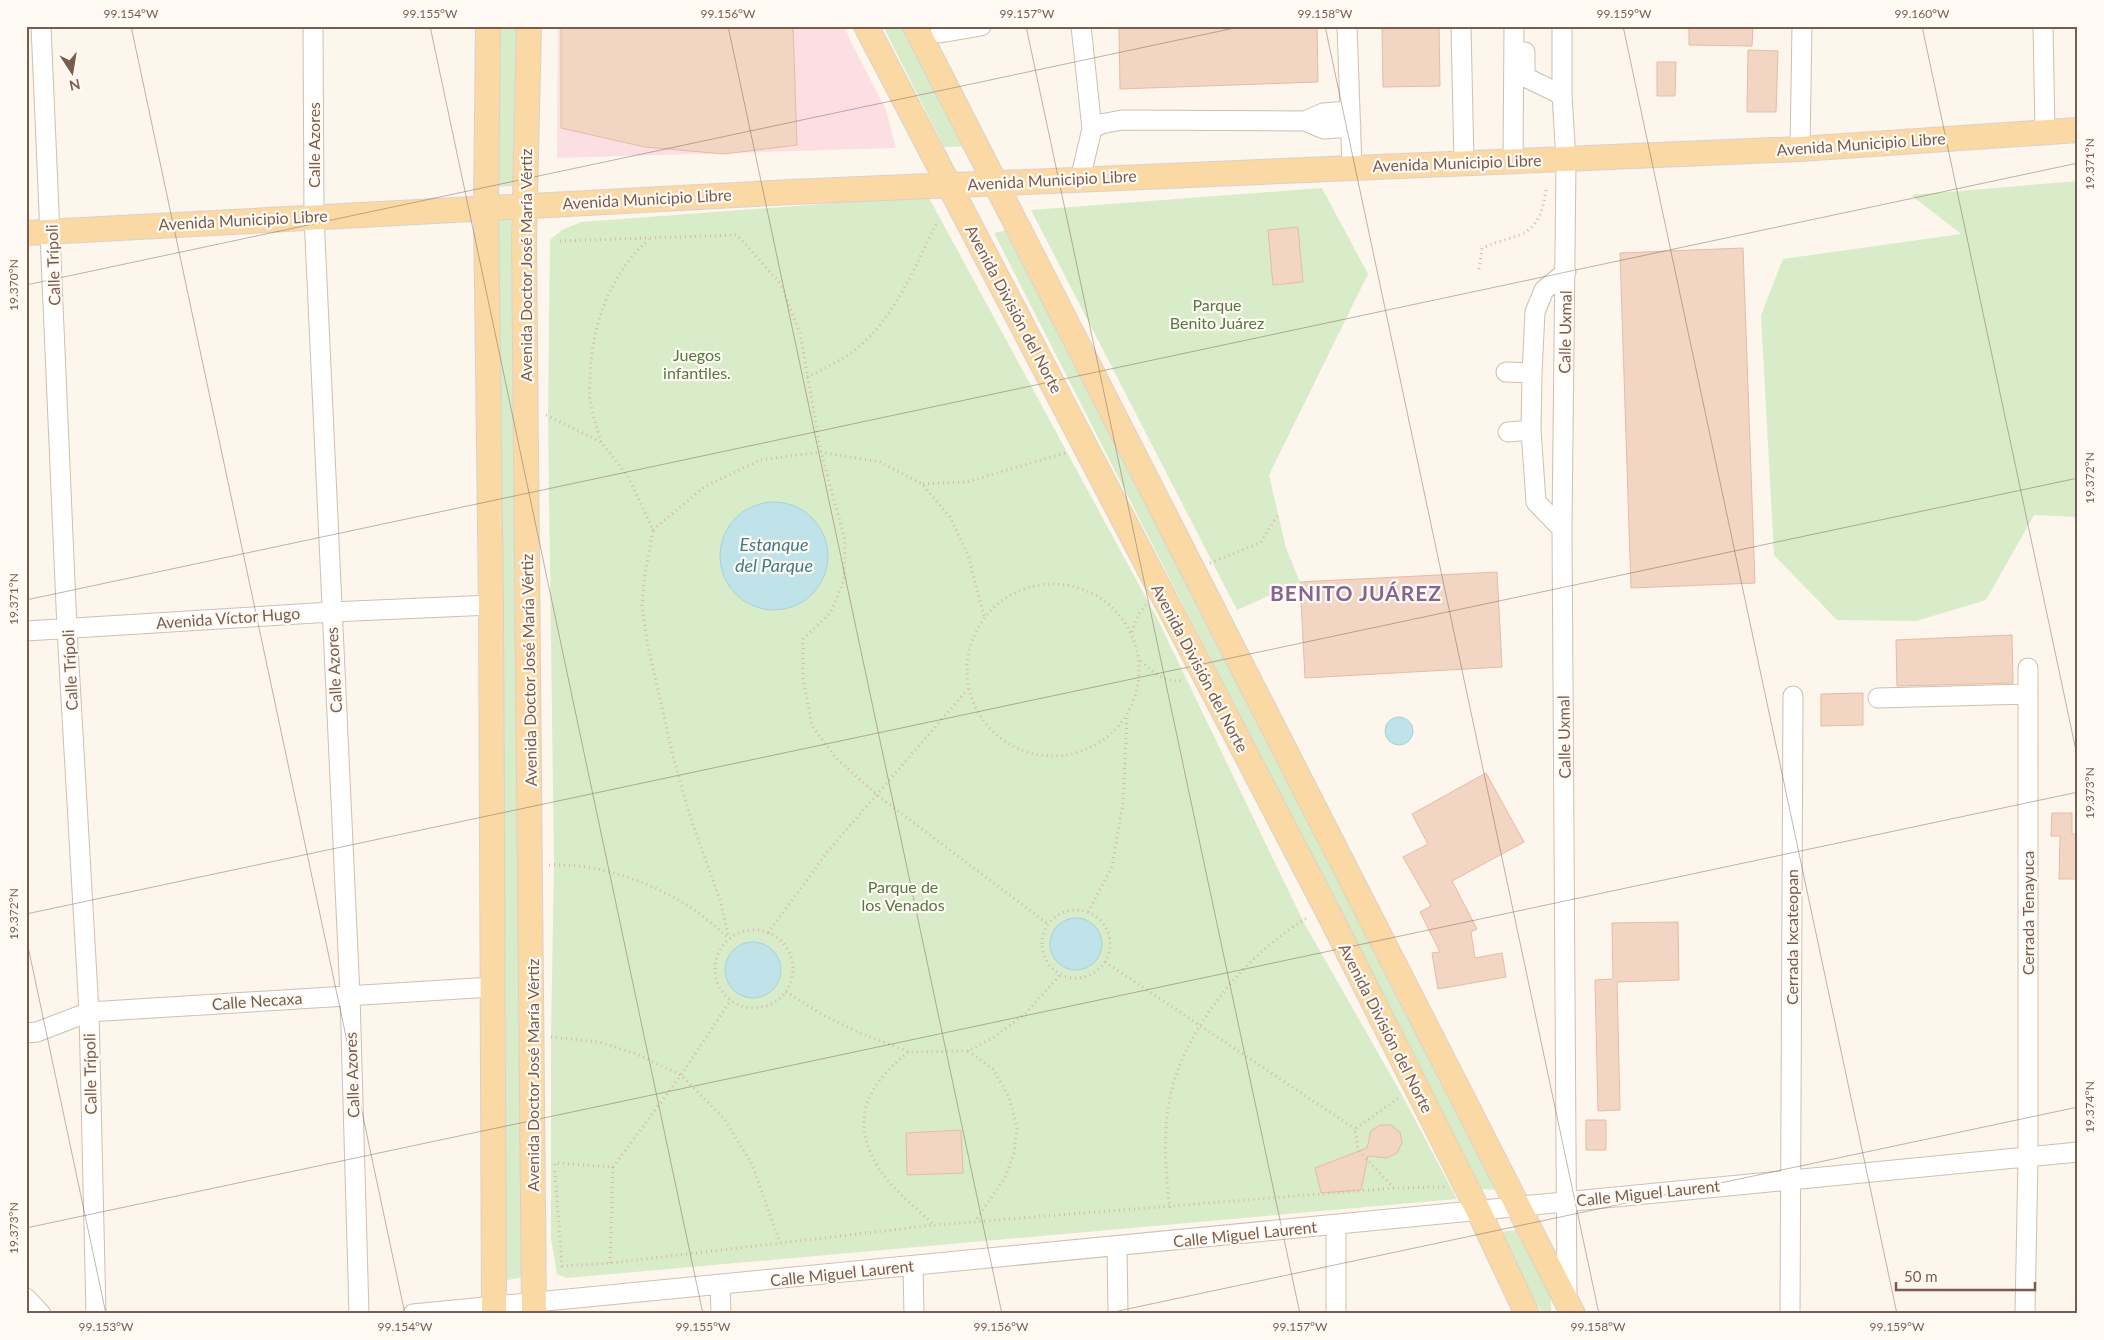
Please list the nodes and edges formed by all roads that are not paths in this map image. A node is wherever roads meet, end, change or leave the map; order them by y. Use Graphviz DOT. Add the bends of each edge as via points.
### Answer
graph roads {
  1 [pos="41,26"];
  2 [pos="313,26"];
  3 [pos="488,26"];
  4 [pos="529,26"];
  5 [pos="866,26"];
  6 [pos="915,26"];
  7 [pos="981,26"];
  8 [pos="1080,26"];
  9 [pos="1347,26"];
  10 [pos="1461,26"];
  11 [pos="1514,26"];
  12 [pos="1525,26"];
  13 [pos="1562,26"];
  14 [pos="1802,26"];
  15 [pos="2043,26"];
  16 [pos="939,30"];
  17 [pos="934,63"];
  18 [pos="1520,79"];
  19 [pos="1562,95"];
  20 [pos="1350,119"];
  21 [pos="1092,129"];
  22 [pos="2078,130"];
  23 [pos="2045,131"];
  24 [pos="1800,149"];
  25 [pos="1558,160"];
  26 [pos="1513,161"];
  27 [pos="1464,163"];
  28 [pos="1352,167"];
  29 [pos="1080,179"];
  30 [pos="997,183"];
  31 [pos="949,185"];
  32 [pos="525,205"];
  33 [pos="486,208"];
  34 [pos="314,216"];
  35 [pos="52,231"];
  36 [pos="26,233"];
  37 [pos="1566,272"];
  38 [pos="1506,372"];
  39 [pos="1532,373"];
  40 [pos="1531,430"];
  41 [pos="1508,432"];
  42 [pos="1562,529"];
  43 [pos="491,605"];
  44 [pos="331,612"];
  45 [pos="67,628"];
  46 [pos="26,630"];
  47 [pos="2028,668"];
  48 [pos="2028,694"];
  49 [pos="1793,696"];
  50 [pos="1878,698"];
  51 [pos="492,987"];
  52 [pos="350,995"];
  53 [pos="89,1012"];
  54 [pos="26,1032"];
  55 [pos="2078,1152"];
  56 [pos="2028,1157"];
  57 [pos="1792,1178"];
  58 [pos="1568,1202"];
  59 [pos="1520,1206"];
  60 [pos="1479,1212"];
  61 [pos="1336,1225"];
  62 [pos="1117,1246"];
  63 [pos="913,1266"];
  64 [pos="720,1285"];
  65 [pos="26,1298"];
  66 [pos="534,1308"];
  67 [pos="494,1310"];
  68 [pos="1569,1310"];
  69 [pos="41,1314"];
  70 [pos="96,1314"];
  71 [pos="358,1314"];
  72 [pos="412,1314"];
  73 [pos="721,1314"];
  74 [pos="914,1314"];
  75 [pos="1118,1314"];
  76 [pos="1336,1314"];
  77 [pos="1527,1314"];
  78 [pos="1790,1314"];
  79 [pos="2025,1314"];
  1 -- 35 [label="street, Calle Trípoli"];
  2 -- 34 [label="street, Calle Azores"];
  3 -- 33 [label="main road"];
  4 -- 32 [label="main road, Avenida Doctor José María Vértiz"];
  5 -- 31 [label="main road, Avenida División del Norte"];
  6 -- 17 [label="main road"];
  7 -- 16 [label="street"];
  8 -- 21 [label="street"];
  9 -- 20 [label="street"];
  10 -- 27 [label="street"];
  11 -- 18 [label="street"];
  12 -- 18 [label="street"];
  13 -- 19 [label="street, Calle Uxmal"];
  14 -- 24 [label="street"];
  15 -- 23 [label="street"];
  16 -- 17 [label="street" via="940,47"];
  17 -- 30 [label="main road"];
  18 -- 19 [label="street"];
  18 -- 26 [label="street"];
  19 -- 25 [label="street, Calle Uxmal"];
  20 -- 21 [label="street" via="1324,129 1305,121 1122,120"];
  20 -- 28 [label="street"];
  21 -- 29 [label="street"];
  22 -- 23 [label="main road, Avenida Municipio Libre"];
  23 -- 24 [label="main road, Avenida Municipio Libre"];
  24 -- 25 [label="main road, Avenida Municipio Libre"];
  25 -- 26 [label="main road, Avenida Municipio Libre"];
  25 -- 37 [label="street, Calle Uxmal"];
  26 -- 27 [label="main road, Avenida Municipio Libre"];
  27 -- 28 [label="main road, Avenida Municipio Libre"];
  28 -- 29 [label="main road, Avenida Municipio Libre"];
  29 -- 30 [label="main road, Avenida Municipio Libre"];
  30 -- 31 [label="main road, Avenida Municipio Libre"];
  30 -- 59 [label="main road"];
  31 -- 32 [label="main road, Avenida Municipio Libre"];
  31 -- 60 [label="main road, Avenida División del Norte" via="1326,908"];
  32 -- 33 [label="main road, Avenida Municipio Libre"];
  32 -- 66 [label="main road, Avenida Doctor José María Vértiz"];
  33 -- 34 [label="main road, Avenida Municipio Libre"];
  33 -- 43 [label="main road"];
  34 -- 35 [label="main road, Avenida Municipio Libre"];
  34 -- 44 [label="street, Calle Azores"];
  35 -- 36 [label="main road, Avenida Municipio Libre"];
  35 -- 45 [label="street, Calle Trípoli"];
  37 -- 39 [label="street" via="1544,290 1535,312"];
  37 -- 42 [label="street, Calle Uxmal"];
  38 -- 39 [label="street"];
  39 -- 40 [label="street"];
  40 -- 41 [label="street"];
  40 -- 42 [label="street" via="1536,502"];
  42 -- 58 [label="street, Calle Uxmal"];
  43 -- 44 [label="street, Avenida Víctor Hugo"];
  43 -- 51 [label="main road"];
  44 -- 45 [label="street, Avenida Víctor Hugo"];
  44 -- 52 [label="street, Calle Azores"];
  45 -- 46 [label="street, Avenida Víctor Hugo"];
  45 -- 53 [label="street, Calle Trípoli"];
  47 -- 48 [label="street, Cerrada Tenayuca"];
  48 -- 50 [label="street"];
  48 -- 56 [label="street, Cerrada Tenayuca"];
  49 -- 57 [label="street, Cerrada Ixcateopan"];
  51 -- 52 [label="street, Calle Necaxa"];
  51 -- 67 [label="main road"];
  52 -- 53 [label="street, Calle Necaxa"];
  52 -- 71 [label="street, Calle Azores"];
  53 -- 54 [label="street, Calle Necaxa" via="37,1032"];
  53 -- 70 [label="street, Calle Trípoli"];
  55 -- 56 [label="street, Calle Miguel Laurent"];
  56 -- 57 [label="street, Calle Miguel Laurent"];
  56 -- 79 [label="street, Cerrada Tenayuca"];
  57 -- 58 [label="street, Calle Miguel Laurent"];
  57 -- 78 [label="street, Cerrada Ixcateopan"];
  58 -- 59 [label="street, Calle Miguel Laurent"];
  58 -- 68 [label="street, Calle Uxmal"];
  59 -- 60 [label="street, Calle Miguel Laurent"];
  59 -- 68 [label="main road"];
  60 -- 61 [label="street, Calle Miguel Laurent"];
  60 -- 77 [label="main road, Avenida División del Norte"];
  61 -- 62 [label="street, Calle Miguel Laurent"];
  61 -- 76 [label="street"];
  62 -- 63 [label="street, Calle Miguel Laurent"];
  62 -- 75 [label="street"];
  63 -- 64 [label="street, Calle Miguel Laurent"];
  63 -- 74 [label="street"];
  64 -- 66 [label="street, Calle Miguel Laurent"];
  64 -- 73 [label="street"];
  65 -- 69 [label="street"];
  66 -- 67 [label="street, Calle Miguel Laurent"];
  67 -- 72 [label="street, Calle Miguel Laurent"];
}
